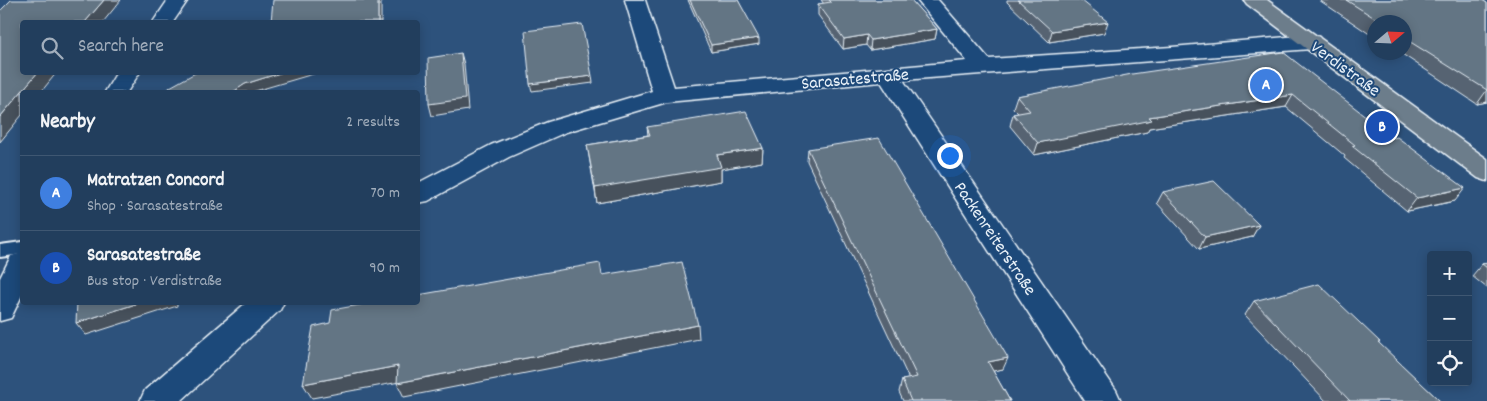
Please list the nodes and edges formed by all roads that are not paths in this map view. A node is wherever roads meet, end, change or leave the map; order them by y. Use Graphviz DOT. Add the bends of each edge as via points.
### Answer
graph roads {
  1 [pos="178,0"];
  2 [pos="635,0"];
  3 [pos="927,0"];
  4 [pos="1254,0"];
  5 [pos="164,20"];
  6 [pos="1311,42"];
  7 [pos="983,66"];
  8 [pos="127,75"];
  9 [pos="888,76"];
  10 [pos="117,90"];
  11 [pos="665,95"];
  12 [pos="1487,172"];
  13 [pos="420,193"];
  14 [pos="20,248"];
  15 [pos="0,251"];
  16 [pos="20,268"];
  17 [pos="265,305"];
  18 [pos="0,309"];
  19 [pos="157,401"];
  20 [pos="1104,401"];
  1 -- 5 [label="street"];
  2 -- 11 [label="street"];
  3 -- 7 [label="street"];
  4 -- 6 [label="main road, Verdistraße"];
  6 -- 7 [label="street, Sarasatestraße"];
  6 -- 12 [label="main road, Verdistraße"];
  7 -- 9 [label="street, Sarasatestraße"];
  8 -- 10 [label="street"];
  9 -- 11 [label="street, Sarasatestraße"];
  9 -- 20 [label="street, Packenreiterstraße"];
  11 -- 13 [label="street, Sarasatestraße" via="557,128 500,151"];
  14 -- 15 [label="lane"];
  16 -- 18 [label="street"];
  17 -- 19 [label="street"];
}
